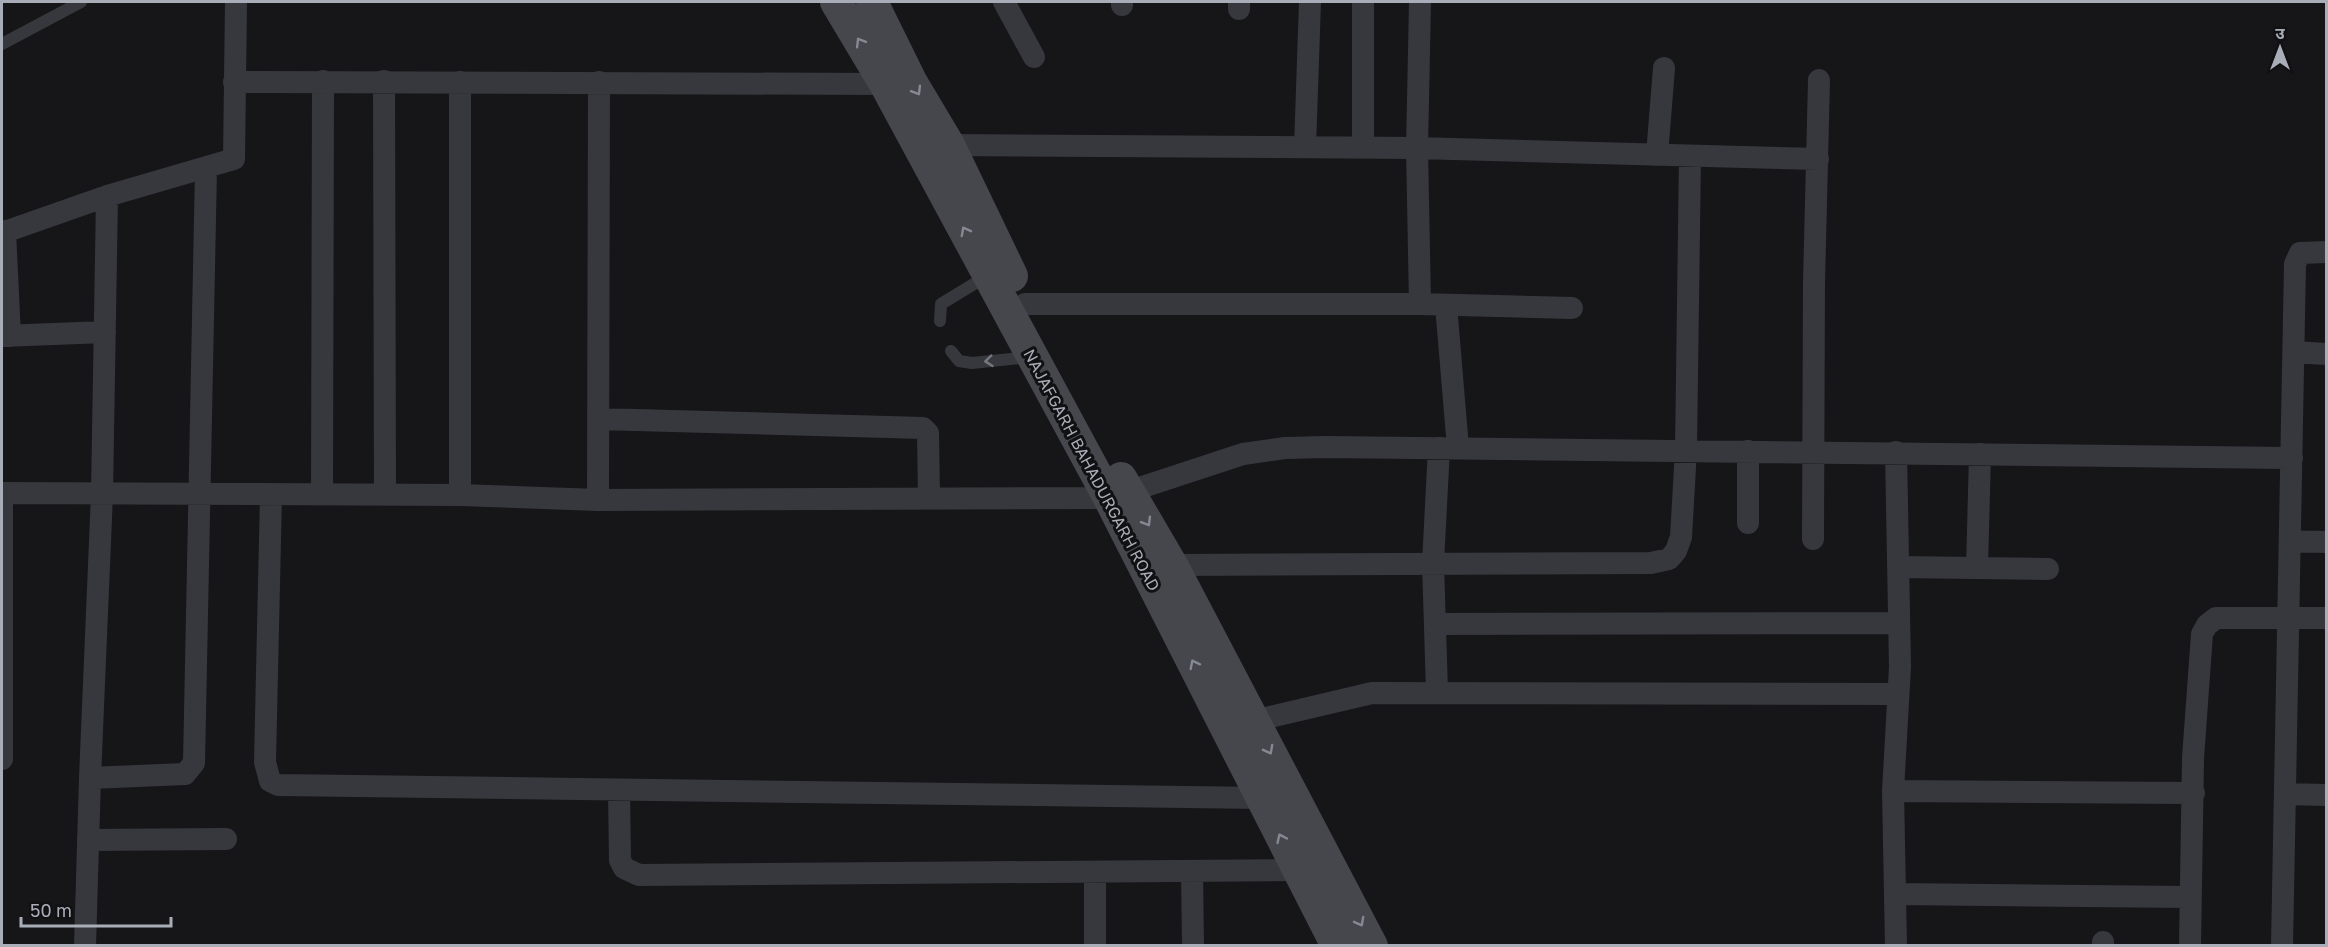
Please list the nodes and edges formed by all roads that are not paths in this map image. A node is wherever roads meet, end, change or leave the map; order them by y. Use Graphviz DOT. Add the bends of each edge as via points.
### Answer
graph roads {
  1 [pos="81,2"];
  2 [pos="236,2"];
  3 [pos="836,2"];
  4 [pos="872,2"];
  5 [pos="1004,2"];
  6 [pos="1310,2"];
  7 [pos="1362,2"];
  8 [pos="1420,2"];
  9 [pos="2,44"];
  10 [pos="1034,57"];
  11 [pos="1664,68"];
  12 [pos="1819,80"];
  13 [pos="323,81"];
  14 [pos="384,81"];
  15 [pos="234,82"];
  16 [pos="460,82"];
  17 [pos="599,82"];
  18 [pos="885,84"];
  19 [pos="949,146"];
  20 [pos="1305,147"];
  21 [pos="1363,147"];
  22 [pos="1417,148"];
  23 [pos="1657,155"];
  24 [pos="1690,156"];
  25 [pos="1818,159"];
  26 [pos="206,169"];
  27 [pos="107,196"];
  28 [pos="3,232"];
  29 [pos="2326,252"];
  30 [pos="989,276"];
  31 [pos="1025,304"];
  32 [pos="1420,304"];
  33 [pos="1446,305"];
  34 [pos="1572,308"];
  35 [pos="940,321"];
  36 [pos="105,332"];
  37 [pos="6,336"];
  38 [pos="951,351"];
  39 [pos="2294,352"];
  40 [pos="2326,354"];
  41 [pos="1032,357"];
  42 [pos="599,419"];
  43 [pos="1448,448"];
  44 [pos="1686,450"];
  45 [pos="1748,451"];
  46 [pos="1814,451"];
  47 [pos="1896,452"];
  48 [pos="1980,454"];
  49 [pos="2292,458"];
  50 [pos="2,493"];
  51 [pos="102,494"];
  52 [pos="198,494"];
  53 [pos="272,494"];
  54 [pos="322,494"];
  55 [pos="386,495"];
  56 [pos="460,495"];
  57 [pos="1119,495"];
  58 [pos="929,497"];
  59 [pos="598,500"];
  60 [pos="1748,524"];
  61 [pos="1813,539"];
  62 [pos="2290,541"];
  63 [pos="2326,542"];
  64 [pos="1433,563"];
  65 [pos="1172,565"];
  66 [pos="1898,567"];
  67 [pos="1977,568"];
  68 [pos="2048,569"];
  69 [pos="2289,617"];
  70 [pos="2326,618"];
  71 [pos="1899,623"];
  72 [pos="1435,624"];
  73 [pos="1437,692"];
  74 [pos="1898,694"];
  75 [pos="1253,721"];
  76 [pos="2,759"];
  77 [pos="90,778"];
  78 [pos="619,791"];
  79 [pos="1893,791"];
  80 [pos="2194,793"];
  81 [pos="2285,794"];
  82 [pos="2326,795"];
  83 [pos="1263,798"];
  84 [pos="226,839"];
  85 [pos="88,840"];
  86 [pos="1296,870"];
  87 [pos="1192,871"];
  88 [pos="1095,872"];
  89 [pos="1897,894"];
  90 [pos="2190,897"];
  91 [pos="85,945"];
  92 [pos="1095,945"];
  93 [pos="1193,945"];
  94 [pos="1337,945"];
  95 [pos="1372,945"];
  96 [pos="1896,945"];
  97 [pos="2190,945"];
  98 [pos="2282,945"];
  1 -- 9 [label="lane"];
  2 -- 15 [label="street"];
  18 -- 3 [label="main road, NAJAFGARH BAHADURGARH ROAD, one-way"];
  4 -- 19 [label="main road, NAJAFGARH BAHADURGARH ROAD, one-way"];
  5 -- 10 [label="street"];
  6 -- 20 [label="street"];
  7 -- 21 [label="street"];
  8 -- 22 [label="street"];
  11 -- 23 [label="street"];
  12 -- 25 [label="street"];
  13 -- 14 [label="street"];
  13 -- 15 [label="street"];
  13 -- 54 [label="street"];
  14 -- 16 [label="street"];
  14 -- 55 [label="street"];
  15 -- 26 [label="street" via="234,159"];
  16 -- 17 [label="street"];
  16 -- 56 [label="street"];
  17 -- 18 [label="street"];
  17 -- 42 [label="street"];
  30 -- 18 [label="main road, NAJAFGARH BAHADURGARH ROAD, one-way"];
  19 -- 20 [label="street"];
  19 -- 31 [label="main road, NAJAFGARH BAHADURGARH ROAD"];
  20 -- 21 [label="street"];
  21 -- 22 [label="street"];
  22 -- 23 [label="street"];
  22 -- 32 [label="street"];
  23 -- 24 [label="street"];
  24 -- 25 [label="street"];
  24 -- 44 [label="street"];
  25 -- 46 [label="street"];
  26 -- 27 [label="street"];
  26 -- 52 [label="street"];
  27 -- 28 [label="street"];
  27 -- 36 [label="street"];
  28 -- 37 [label="street"];
  29 -- 39 [label="street" via="2305,251 2297,257"];
  30 -- 35 [label="lane" via="941,304"];
  30 -- 41 [label="main road, NAJAFGARH BAHADURGARH ROAD"];
  31 -- 32 [label="street"];
  31 -- 57 [label="main road, NAJAFGARH BAHADURGARH ROAD"];
  32 -- 33 [label="street"];
  33 -- 34 [label="street"];
  33 -- 43 [label="street"];
  36 -- 37 [label="street"];
  36 -- 51 [label="street"];
  41 -- 38 [label="lane, one-way" via="972,363 959,361"];
  39 -- 40 [label="street"];
  39 -- 49 [label="street"];
  41 -- 57 [label="main road, NAJAFGARH BAHADURGARH ROAD"];
  42 -- 58 [label="street" via="923,428 928,433"];
  42 -- 59 [label="street"];
  43 -- 44 [label="street"];
  43 -- 57 [label="street" via="1285,448 1243,454"];
  43 -- 64 [label="street"];
  44 -- 45 [label="street"];
  44 -- 64 [label="street" via="1681,537 1669,559 1651,563"];
  45 -- 46 [label="street"];
  45 -- 60 [label="street"];
  46 -- 47 [label="street"];
  46 -- 61 [label="street"];
  47 -- 48 [label="street"];
  47 -- 66 [label="street"];
  48 -- 49 [label="street"];
  48 -- 67 [label="street"];
  49 -- 62 [label="street"];
  50 -- 51 [label="street"];
  50 -- 76 [label="street"];
  51 -- 52 [label="street"];
  51 -- 77 [label="street"];
  52 -- 53 [label="street"];
  52 -- 77 [label="street" via="194,763 185,774"];
  53 -- 54 [label="street"];
  53 -- 78 [label="street" via="265,762 270,780 278,785"];
  54 -- 55 [label="street"];
  55 -- 56 [label="street"];
  56 -- 59 [label="street"];
  57 -- 58 [label="street"];
  57 -- 65 [label="main road, NAJAFGARH BAHADURGARH ROAD, one-way"];
  83 -- 57 [label="main road, NAJAFGARH BAHADURGARH ROAD, one-way"];
  58 -- 59 [label="street"];
  62 -- 63 [label="street"];
  62 -- 69 [label="street"];
  64 -- 65 [label="street"];
  64 -- 72 [label="street"];
  65 -- 75 [label="main road, NAJAFGARH BAHADURGARH ROAD"];
  66 -- 67 [label="street"];
  66 -- 71 [label="street"];
  67 -- 68 [label="street"];
  69 -- 70 [label="street"];
  69 -- 80 [label="street" via="2216,618 2207,625 2200,652"];
  69 -- 81 [label="street"];
  71 -- 72 [label="street"];
  71 -- 74 [label="street"];
  72 -- 73 [label="street"];
  73 -- 74 [label="street"];
  73 -- 75 [label="street" via="1372,693"];
  74 -- 79 [label="street"];
  75 -- 95 [label="main road, NAJAFGARH BAHADURGARH ROAD, one-way"];
  77 -- 85 [label="street"];
  78 -- 83 [label="street"];
  78 -- 88 [label="street" via="620,860 624,868 639,875"];
  79 -- 80 [label="street"];
  79 -- 89 [label="street"];
  80 -- 90 [label="street"];
  81 -- 82 [label="street"];
  81 -- 98 [label="street"];
  86 -- 83 [label="main road, NAJAFGARH BAHADURGARH ROAD, one-way"];
  84 -- 85 [label="street"];
  85 -- 91 [label="street"];
  86 -- 87 [label="street"];
  86 -- 94 [label="main road, NAJAFGARH BAHADURGARH ROAD"];
  87 -- 88 [label="street"];
  87 -- 93 [label="street"];
  88 -- 92 [label="street"];
  89 -- 90 [label="street"];
  89 -- 96 [label="street"];
  90 -- 97 [label="street"];
}
